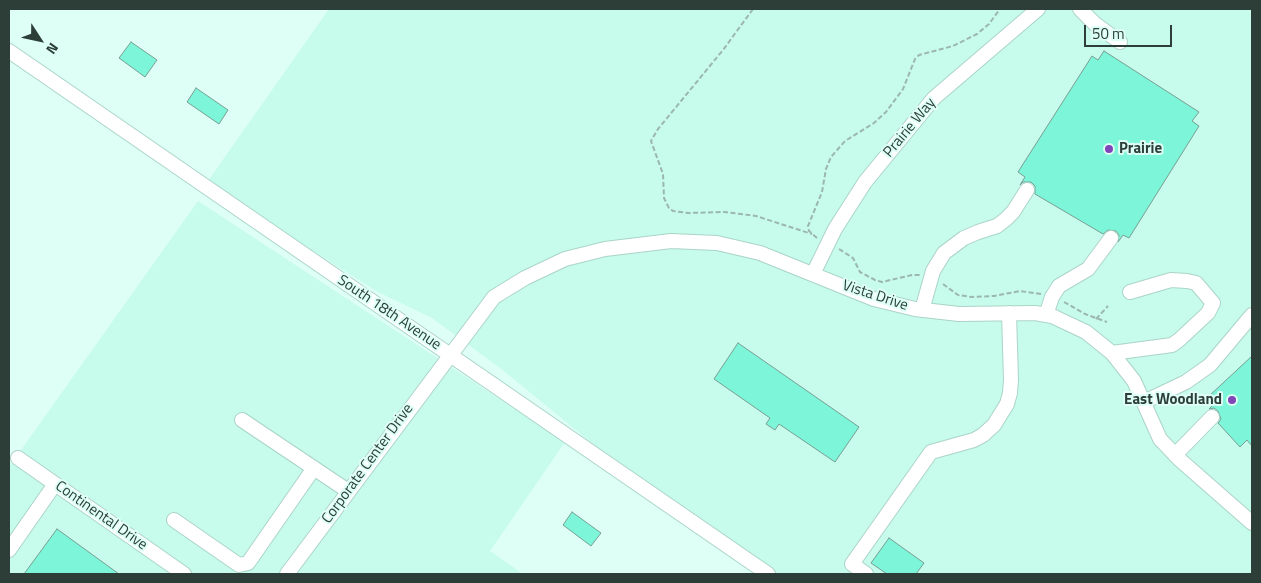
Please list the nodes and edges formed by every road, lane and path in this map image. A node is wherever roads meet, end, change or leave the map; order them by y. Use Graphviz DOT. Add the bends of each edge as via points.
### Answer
graph roads {
  1 [pos="753,9"];
  2 [pos="1000,9"];
  3 [pos="1038,9"];
  4 [pos="1080,9"];
  5 [pos="1120,42"];
  6 [pos="9,51"];
  7 [pos="1027,190"];
  8 [pos="812,234"];
  9 [pos="1111,238"];
  10 [pos="828,244"];
  11 [pos="813,274"];
  12 [pos="930,278"];
  13 [pos="1130,292"];
  14 [pos="1052,297"];
  15 [pos="1108,306"];
  16 [pos="922,310"];
  17 [pos="1009,313"];
  18 [pos="1046,315"];
  19 [pos="1252,315"];
  20 [pos="1096,319"];
  21 [pos="1107,322"];
  22 [pos="450,354"];
  23 [pos="1112,354"];
  24 [pos="1144,402"];
  25 [pos="1212,417"];
  26 [pos="242,420"];
  27 [pos="1175,455"];
  28 [pos="18,458"];
  29 [pos="314,468"];
  30 [pos="55,484"];
  31 [pos="348,491"];
  32 [pos="174,520"];
  33 [pos="1252,523"];
  34 [pos="9,550"];
  35 [pos="184,574"];
  36 [pos="287,574"];
  37 [pos="768,574"];
  38 [pos="866,574"];
  1 -- 8 [label="path" via="653,136 652,148 663,174 664,198 673,211 756,216"];
  2 -- 8 [label="path" via="989,24 969,38 915,58 903,89 886,112 835,151 828,162 822,192 809,221 808,229"];
  3 -- 10 [label="street, Prairie Way" via="934,98 865,182"];
  4 -- 5 [label="street"];
  6 -- 22 [label="street, South 18th Avenue"];
  7 -- 12 [label="street" via="1013,212 998,226 964,238 944,253"];
  8 -- 10 [label="path"];
  9 -- 14 [label="street" via="1088,269 1059,286"];
  10 -- 11 [label="street, Prairie Way"];
  10 -- 12 [label="path" via="853,258 860,272 875,280 887,281 917,274"];
  11 -- 16 [label="street, Vista Drive" via="874,299"];
  11 -- 22 [label="street, Vista Drive" via="760,253 717,243 671,241 606,249 565,259 494,297"];
  12 -- 14 [label="path" via="964,296 994,296 1020,291"];
  12 -- 16 [label="street"];
  13 -- 23 [label="street" via="1171,280 1187,281 1196,283 1213,303 1208,313 1172,345"];
  14 -- 18 [label="street"];
  14 -- 20 [label="path"];
  15 -- 20 [label="path"];
  16 -- 17 [label="street, Vista Drive" via="959,314"];
  17 -- 18 [label="street, Vista Drive"];
  17 -- 38 [label="street" via="1011,380 1007,404 994,425 983,435 931,452 852,564"];
  18 -- 23 [label="street, Vista Drive" via="1086,332"];
  19 -- 24 [label="street" via="1210,365 1186,382"];
  20 -- 21 [label="path"];
  22 -- 31 [label="street, Corporate Center Drive"];
  22 -- 37 [label="street, South 18th Avenue"];
  23 -- 24 [label="street, Vista Drive" via="1134,380"];
  24 -- 27 [label="street, Vista Drive" via="1160,439"];
  25 -- 27 [label="street"];
  26 -- 29 [label="street"];
  27 -- 33 [label="street, Vista Drive"];
  28 -- 30 [label="street, Continental Drive"];
  29 -- 31 [label="street"];
  29 -- 32 [label="street" via="248,563 239,565"];
  30 -- 34 [label="street"];
  30 -- 35 [label="street, Continental Drive"];
  31 -- 36 [label="street, Corporate Center Drive"];
}
